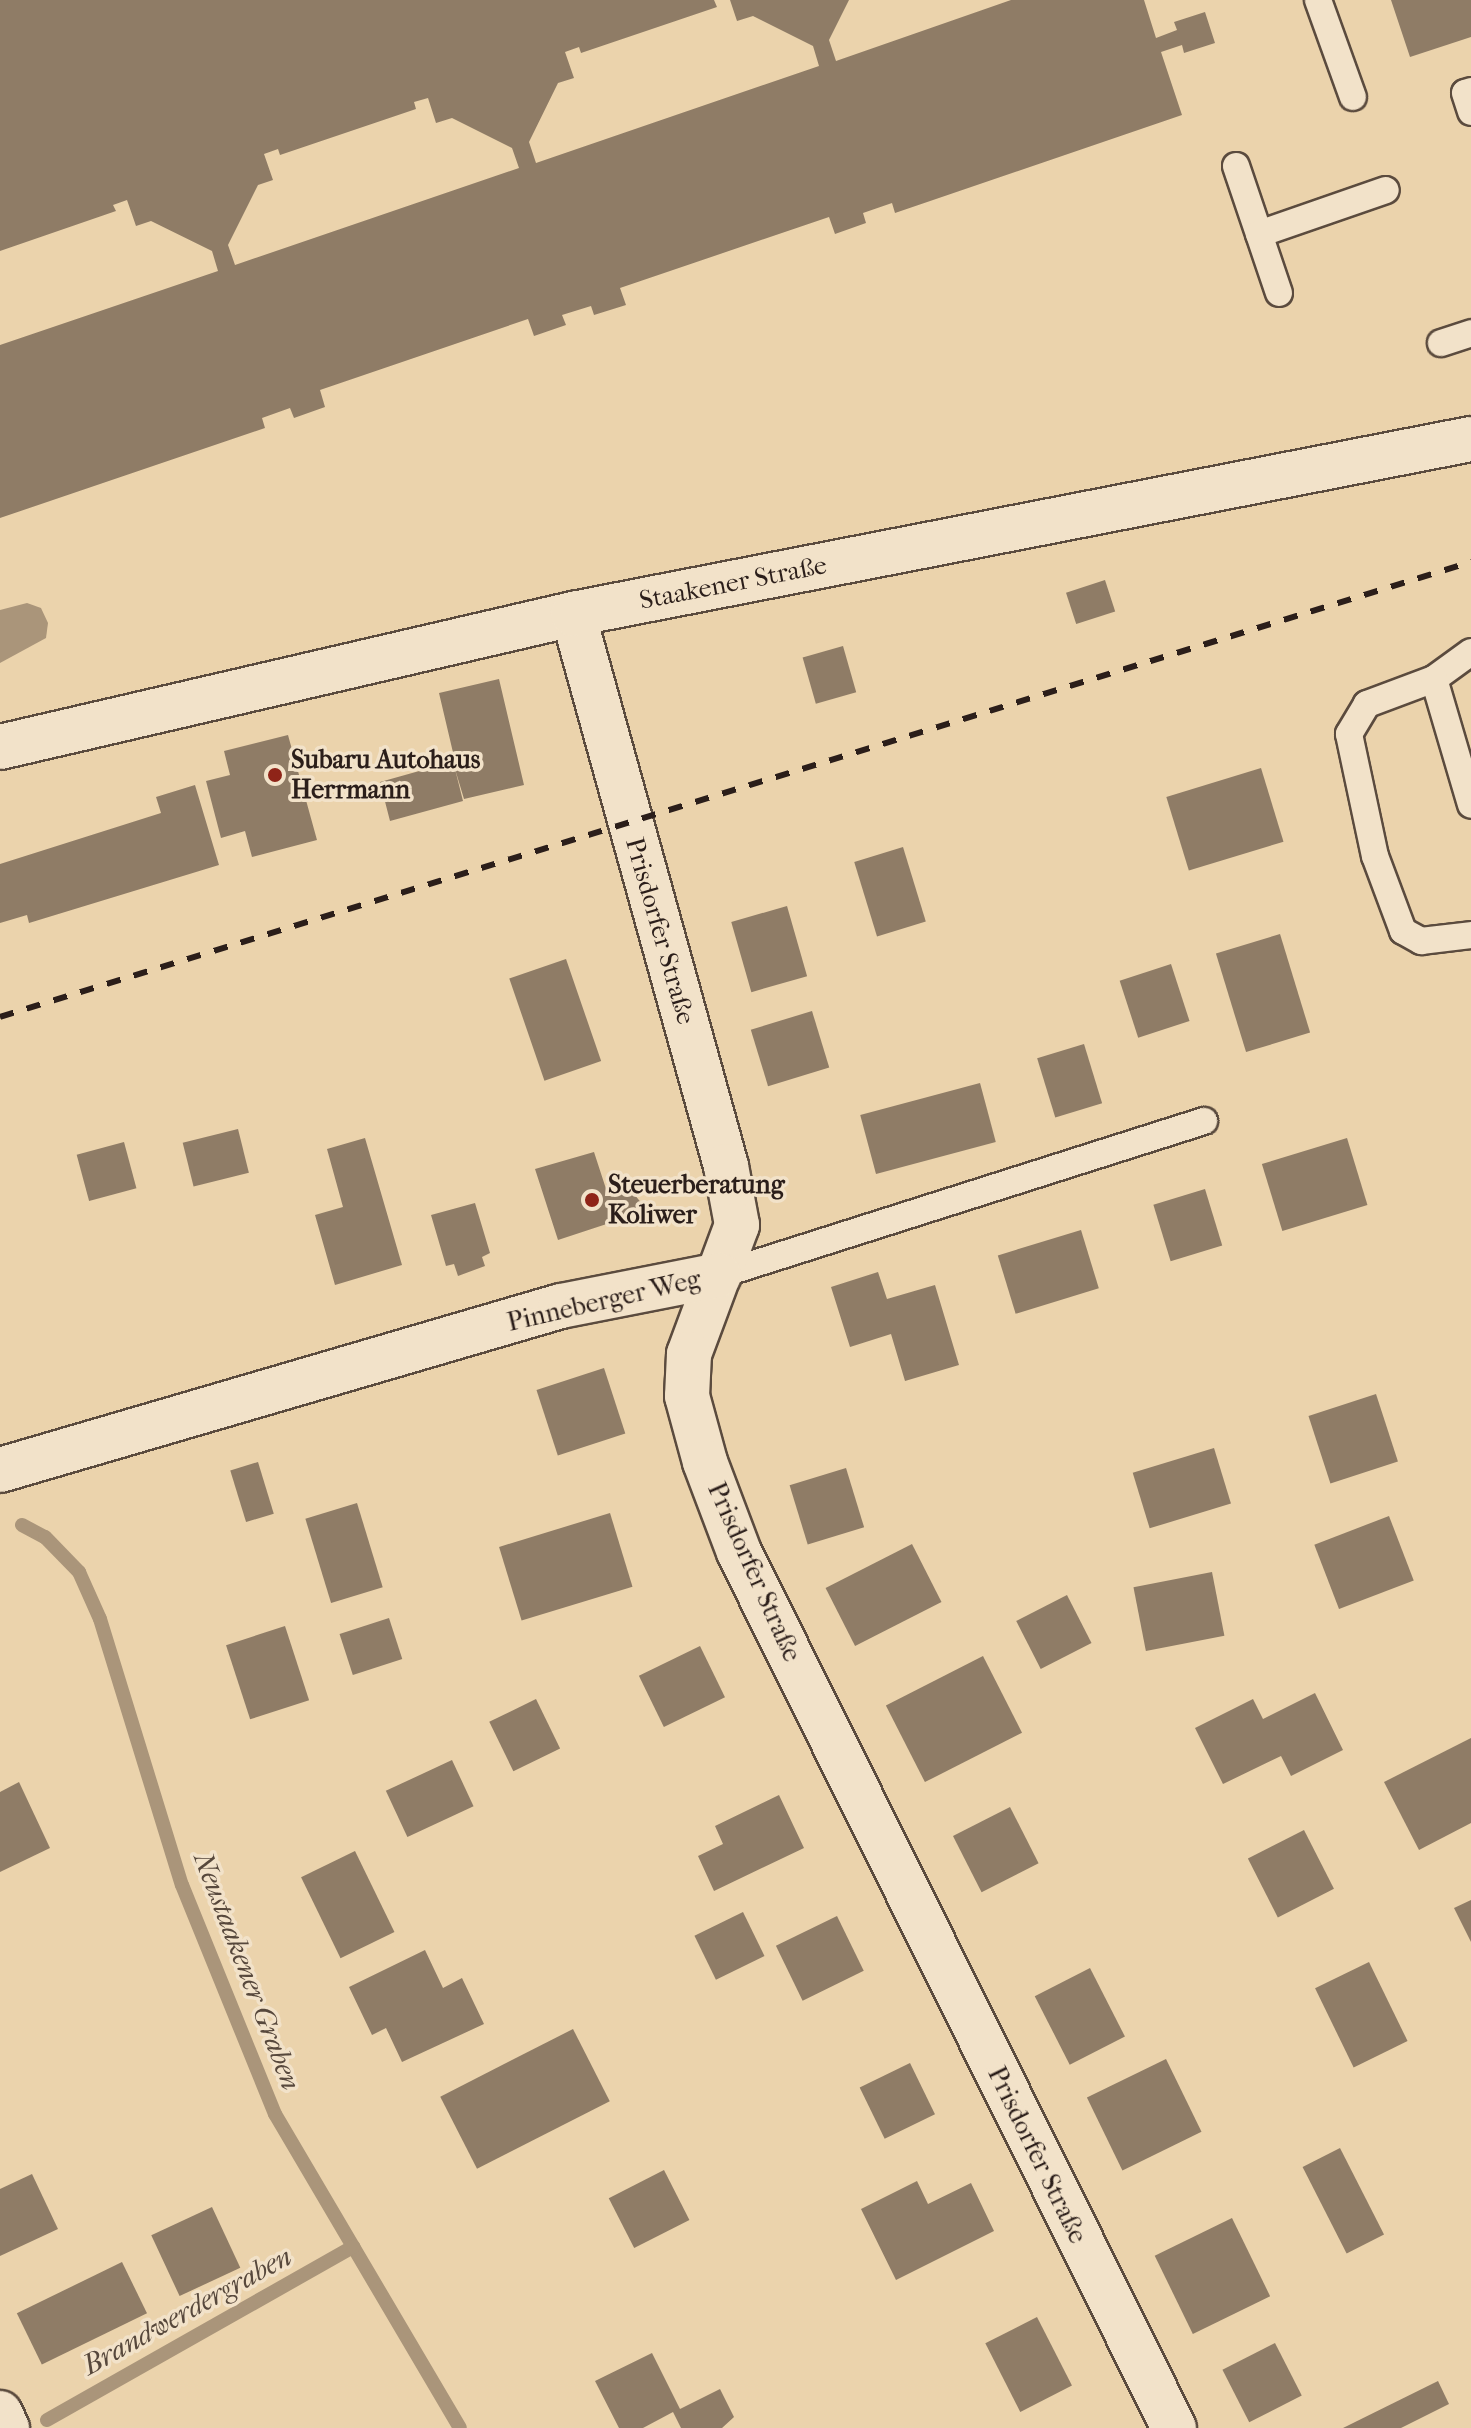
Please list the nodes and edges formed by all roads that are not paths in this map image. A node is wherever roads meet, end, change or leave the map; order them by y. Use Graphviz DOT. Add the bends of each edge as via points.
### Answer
graph roads {
  1 [pos="1318,0"];
  2 [pos="1471,91"];
  3 [pos="1353,97"];
  4 [pos="1471,112"];
  5 [pos="1236,166"];
  6 [pos="1386,190"];
  7 [pos="1259,234"];
  8 [pos="1279,293"];
  9 [pos="1471,333"];
  10 [pos="1441,343"];
  11 [pos="1471,439"];
  12 [pos="573,614"];
  13 [pos="1471,652"];
  14 [pos="1434,679"];
  15 [pos="0,747"];
  16 [pos="1471,805"];
  17 [pos="1471,935"];
  18 [pos="1204,1121"];
  19 [pos="719,1275"];
  20 [pos="0,1470"];
  21 [pos="0,2413"];
  22 [pos="7,2428"];
  23 [pos="1174,2428"];
  1 -- 3 [label="lane"];
  2 -- 4 [label="lane" via="1465,93"];
  5 -- 7 [label="lane"];
  6 -- 7 [label="lane"];
  7 -- 8 [label="lane"];
  9 -- 10 [label="lane"];
  11 -- 12 [label="street, Staakener Straße"];
  12 -- 15 [label="street, Staakener Straße"];
  12 -- 19 [label="street, Prisdorfer Straße" via="726,1166 737,1225"];
  13 -- 14 [label="lane"];
  14 -- 16 [label="lane"];
  14 -- 17 [label="lane" via="1367,704 1349,734 1375,856 1403,931 1421,941"];
  18 -- 19 [label="lane, Pinneberger Weg"];
  19 -- 20 [label="street, Pinneberger Weg" via="561,1306"];
  19 -- 23 [label="street, Prisdorfer Straße" via="689,1354 687,1396 739,1552"];
  21 -- 22 [label="street"];
}
